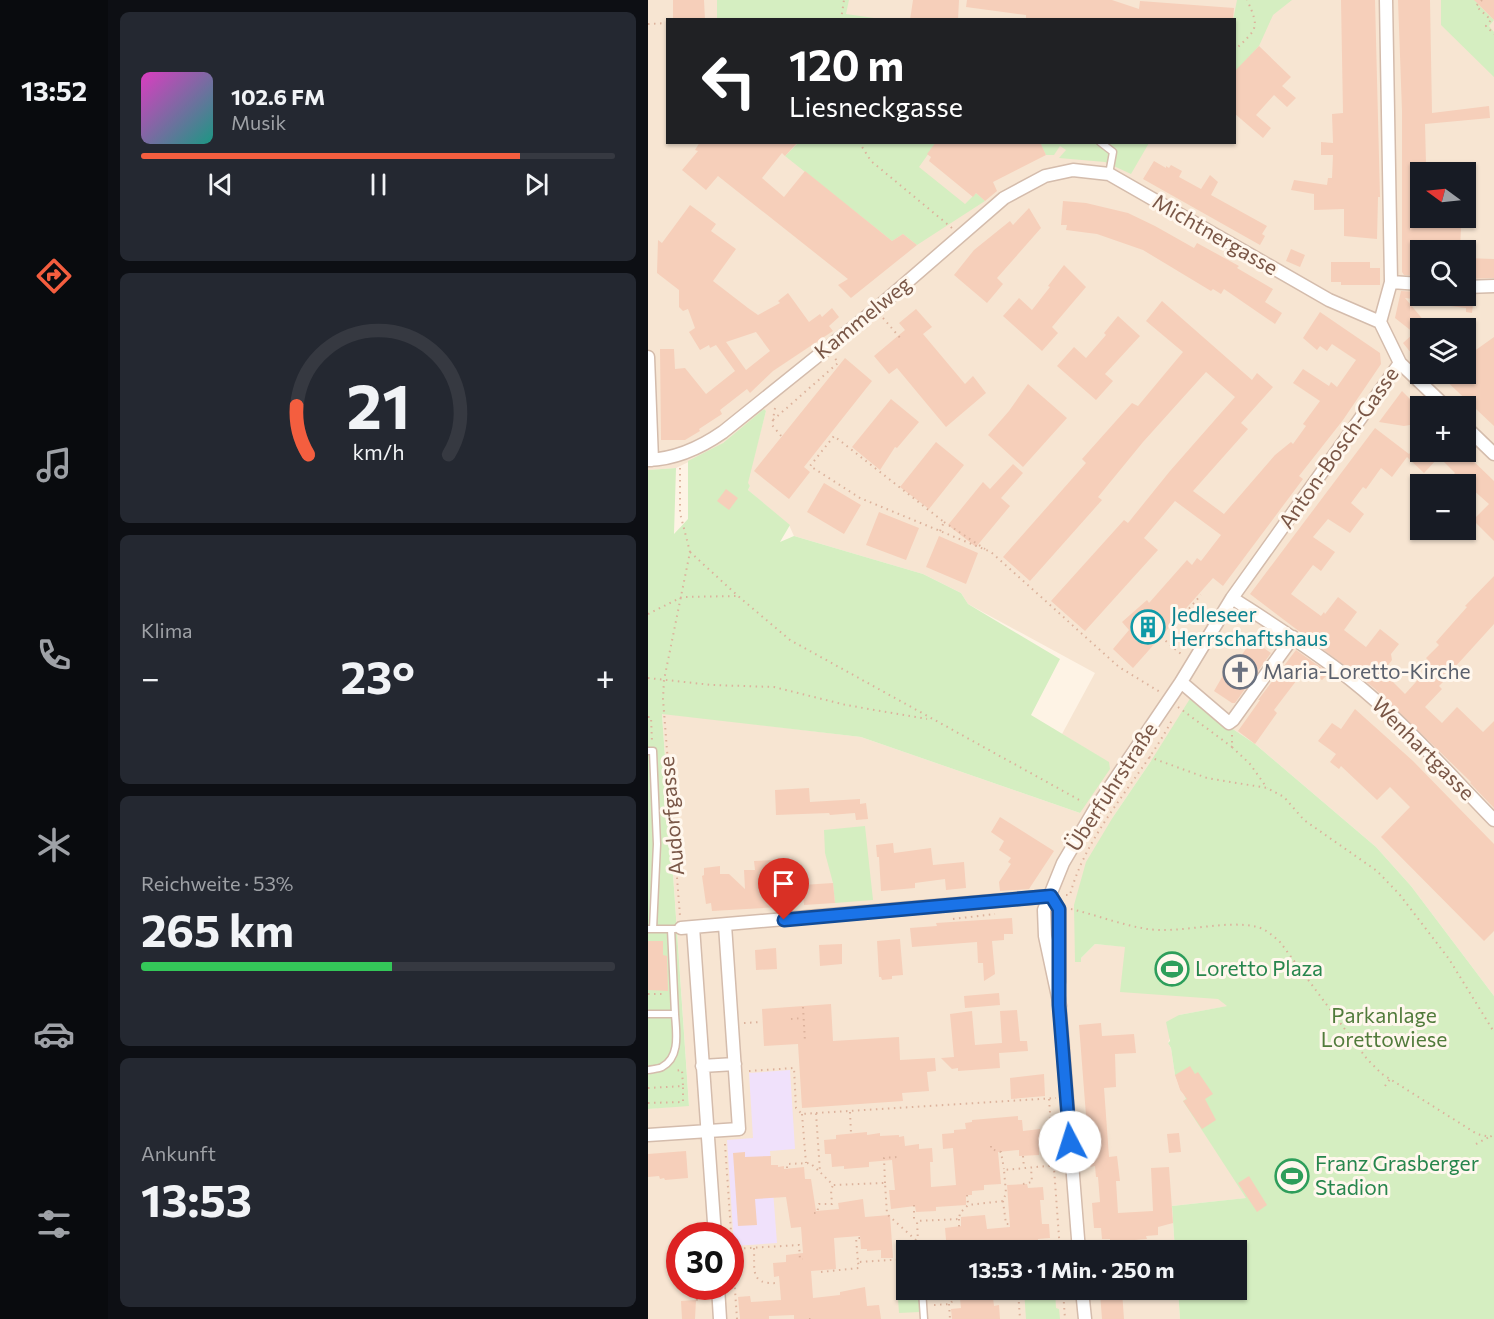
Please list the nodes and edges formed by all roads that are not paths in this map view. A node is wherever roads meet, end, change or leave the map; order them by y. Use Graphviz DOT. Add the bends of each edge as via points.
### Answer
graph roads {
  1 [pos="1386,0"];
  2 [pos="1103,144"];
  3 [pos="1109,174"];
  4 [pos="1045,176"];
  5 [pos="1391,282"];
  6 [pos="1410,283"];
  7 [pos="1494,285"];
  8 [pos="1476,286"];
  9 [pos="1380,322"];
  10 [pos="648,357"];
  11 [pos="1400,363"];
  12 [pos="648,378"];
  13 [pos="1435,396"];
  14 [pos="1476,436"];
  15 [pos="1494,454"];
  16 [pos="650,460"];
  17 [pos="1232,598"];
  18 [pos="1293,637"];
  19 [pos="1193,664"];
  20 [pos="1181,682"];
  21 [pos="650,751"];
  22 [pos="1494,820"];
  23 [pos="1051,896"];
  24 [pos="725,925"];
  25 [pos="682,928"];
  26 [pos="651,929"];
  27 [pos="1059,1005"];
  28 [pos="648,1014"];
  29 [pos="675,1014"];
  30 [pos="735,1064"];
  31 [pos="702,1066"];
  32 [pos="648,1070"];
  33 [pos="707,1131"];
  34 [pos="648,1135"];
  35 [pos="714,1222"];
  36 [pos="1078,1240"];
  37 [pos="719,1300"];
  38 [pos="923,1300"];
  39 [pos="1083,1300"];
  40 [pos="720,1319"];
  41 [pos="924,1319"];
  42 [pos="1084,1319"];
  1 -- 5 [label="street"];
  2 -- 3 [label="lane" via="1113,152"];
  3 -- 4 [label="street, Michtnergasse" via="1073,170"];
  3 -- 9 [label="street, Michtnergasse" via="1329,300"];
  4 -- 16 [label="street, Kammelweg" via="1004,198 876,309 723,432 678,456"];
  5 -- 6 [label="street"];
  5 -- 9 [label="street"];
  7 -- 8 [label="street"];
  9 -- 11 [label="street, Anton-Bosch-Gasse"];
  10 -- 12 [label="street"];
  11 -- 13 [label="street"];
  11 -- 17 [label="street, Anton-Bosch-Gasse"];
  12 -- 16 [label="street"];
  14 -- 15 [label="street"];
  17 -- 18 [label="street, Wenhartgasse"];
  17 -- 19 [label="street, Anton-Bosch-Gasse"];
  18 -- 20 [label="street" via="1229,723"];
  18 -- 22 [label="street, Wenhartgasse" via="1350,679 1406,729"];
  19 -- 20 [label="street, Überfuhrstraße"];
  20 -- 23 [label="street, Überfuhrstraße" via="1095,809 1063,863"];
  21 -- 26 [label="lane" via="657,844"];
  23 -- 24 [label="street"];
  23 -- 27 [label="street, Überfuhrstraße" via="1059,909"];
  23 -- 27 [label="street, Überfuhrstraße" via="1044,910 1045,936"];
  24 -- 25 [label="street"];
  24 -- 30 [label="street"];
  25 -- 26 [label="lane"];
  25 -- 29 [label="lane"];
  25 -- 31 [label="street"];
  27 -- 36 [label="street, Überfuhrstraße"];
  28 -- 29 [label="lane"];
  29 -- 32 [label="lane" via="673,1056 662,1067"];
  30 -- 31 [label="street"];
  30 -- 33 [label="street" via="740,1129"];
  31 -- 33 [label="street"];
  33 -- 34 [label="street"];
  33 -- 35 [label="street"];
  37 -- 40 [label="street"];
  38 -- 41 [label="lane"];
  39 -- 42 [label="street"];
}
